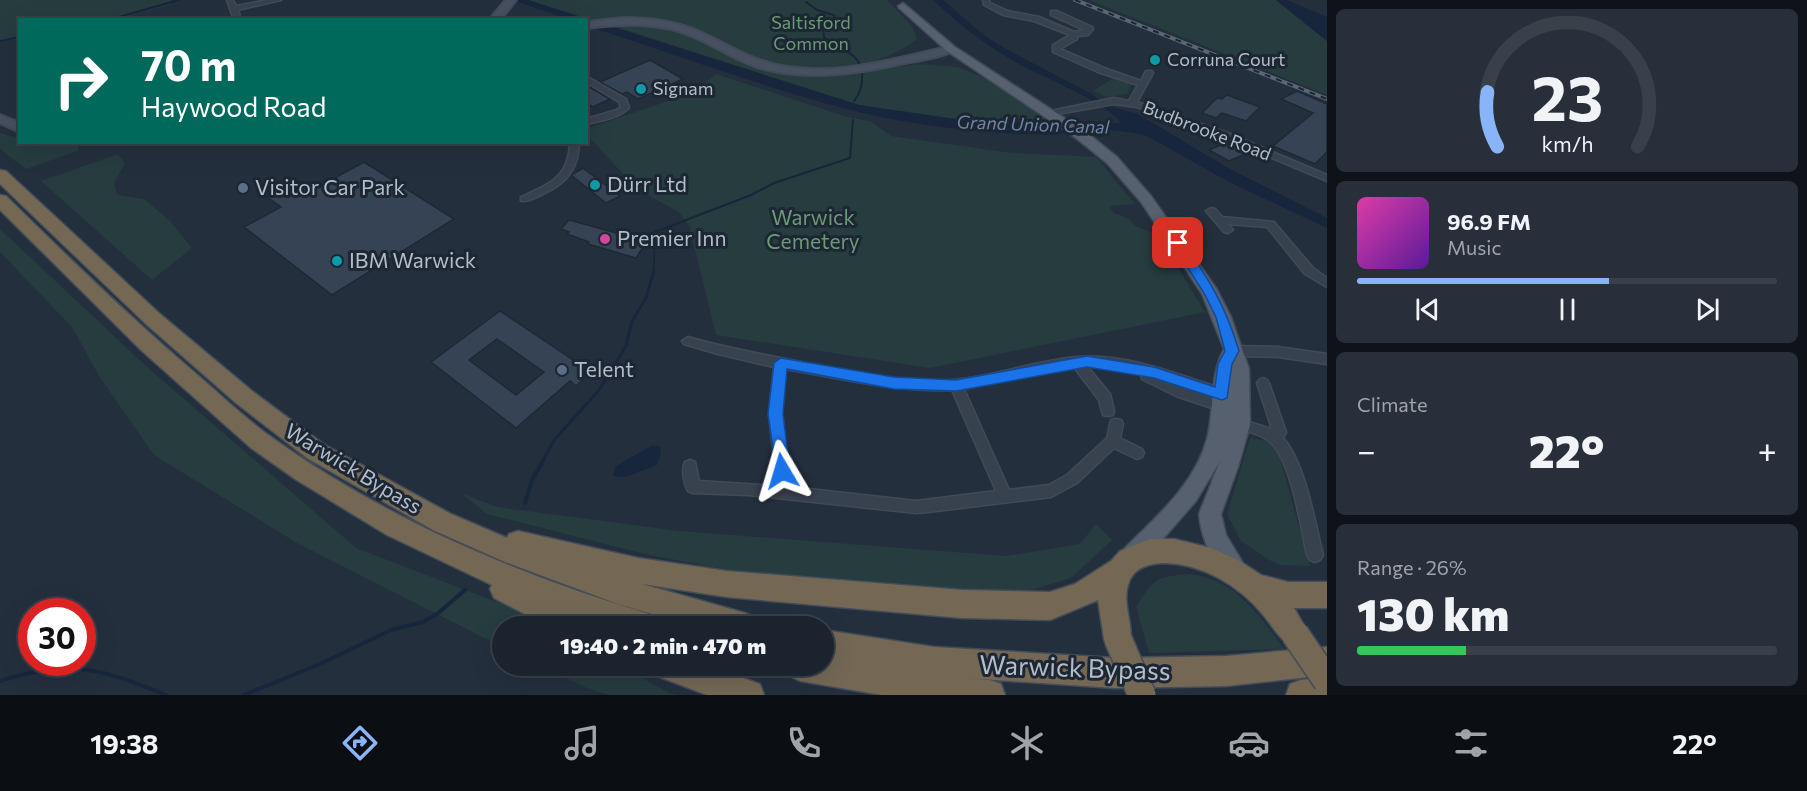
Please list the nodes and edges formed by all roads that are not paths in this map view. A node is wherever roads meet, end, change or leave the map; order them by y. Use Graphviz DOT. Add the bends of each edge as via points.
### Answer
graph roads {
  1 [pos="230,0"];
  2 [pos="278,0"];
  3 [pos="986,0"];
  4 [pos="509,2"];
  5 [pos="900,3"];
  6 [pos="234,9"];
  7 [pos="1054,13"];
  8 [pos="237,18"];
  9 [pos="496,18"];
  10 [pos="588,25"];
  11 [pos="1073,34"];
  12 [pos="951,52"];
  13 [pos="1149,73"];
  14 [pos="588,79"];
  15 [pos="1143,84"];
  16 [pos="1132,104"];
  17 [pos="1049,114"];
  18 [pos="0,119"];
  19 [pos="588,121"];
  20 [pos="18,127"];
  21 [pos="575,144"];
  22 [pos="0,175"];
  23 [pos="1327,178"];
  24 [pos="524,199"];
  25 [pos="0,200"];
  26 [pos="1211,211"];
  27 [pos="1220,220"];
  28 [pos="1270,224"];
  29 [pos="1283,224"];
  30 [pos="1228,230"];
  31 [pos="1327,283"];
  32 [pos="688,341"];
  33 [pos="1232,351"];
  34 [pos="1327,359"];
  35 [pos="1077,362"];
  36 [pos="781,363"];
  37 [pos="956,385"];
  38 [pos="1260,385"];
  39 [pos="1108,411"];
  40 [pos="1229,411"];
  41 [pos="1116,424"];
  42 [pos="1276,438"];
  43 [pos="1113,441"];
  44 [pos="1137,453"];
  45 [pos="690,466"];
  46 [pos="785,493"];
  47 [pos="1005,497"];
  48 [pos="442,522"];
  49 [pos="1315,555"];
  50 [pos="456,556"];
  51 [pos="1125,564"];
  52 [pos="1247,581"];
  53 [pos="1327,594"];
  54 [pos="555,616"];
  55 [pos="612,616"];
  56 [pos="703,616"];
  57 [pos="834,646"];
  58 [pos="1327,661"];
  59 [pos="834,672"];
  60 [pos="695,676"];
  61 [pos="1327,681"];
  62 [pos="1327,693"];
  63 [pos="749,695"];
  64 [pos="990,695"];
  65 [pos="1142,695"];
  66 [pos="1301,695"];
  1 -- 6 [label="street"];
  2 -- 6 [label="street"];
  3 -- 11 [label="street" via="986,4 1006,13 1036,19"];
  4 -- 9 [label="street"];
  5 -- 12 [label="main road"];
  6 -- 8 [label="street"];
  7 -- 11 [label="street" via="1089,30"];
  10 -- 12 [label="street" via="653,22 680,27 742,58 774,68 816,72 865,68"];
  11 -- 15 [label="street" via="1056,50"];
  12 -- 17 [label="main road"];
  13 -- 15 [label="street"];
  14 -- 19 [label="street" via="623,101 625,108"];
  15 -- 16 [label="street"];
  16 -- 17 [label="street, Budbrooke Road" via="1109,102"];
  16 -- 23 [label="street, Budbrooke Road" via="1164,112"];
  17 -- 33 [label="main road" via="1084,137 1128,177 1189,259 1217,305"];
  18 -- 20 [label="street"];
  21 -- 24 [label="street" via="563,180"];
  22 -- 48 [label="highway, Warwick Bypass" via="153,319 276,423 315,451"];
  25 -- 50 [label="highway, Warwick Bypass" via="174,368 257,439 357,506"];
  26 -- 27 [label="street"];
  27 -- 28 [label="street"];
  27 -- 30 [label="street"];
  28 -- 29 [label="street"];
  28 -- 31 [label="street" via="1310,271"];
  32 -- 36 [label="street"];
  33 -- 34 [label="street"];
  33 -- 40 [label="main road" via="1240,369"];
  35 -- 37 [label="street"];
  35 -- 39 [label="street" via="1105,398"];
  35 -- 40 [label="street" via="1131,369"];
  36 -- 37 [label="street" via="894,383"];
  36 -- 46 [label="street" via="775,414"];
  37 -- 47 [label="street"];
  38 -- 42 [label="street" via="1279,432"];
  40 -- 42 [label="street"];
  40 -- 51 [label="main road" via="1191,495"];
  40 -- 52 [label="main road" via="1228,467 1210,514 1211,527 1218,544"];
  41 -- 43 [label="street"];
  42 -- 49 [label="street" via="1285,449"];
  43 -- 44 [label="street"];
  43 -- 47 [label="street" via="1072,479 1051,491"];
  45 -- 46 [label="street" via="693,487"];
  46 -- 47 [label="street" via="916,507"];
  48 -- 51 [label="highway" via="638,571 727,584 981,605 1050,606 1082,595"];
  48 -- 56 [label="highway, Warwick Bypass" via="558,570"];
  50 -- 54 [label="highway" via="489,580"];
  50 -- 55 [label="highway, Warwick Bypass" via="544,593"];
  51 -- 52 [label="highway" via="1158,549 1184,552"];
  51 -- 65 [label="highway, bridge" via="1110,601 1111,615"];
  52 -- 53 [label="highway" via="1288,595"];
  52 -- 61 [label="highway, bridge" via="1278,610"];
  57 -- 58 [label="highway, Warwick Bypass" via="934,662 1115,673 1226,671"];
  59 -- 64 [label="highway, Warwick Bypass"];
  60 -- 63 [label="highway"];
  62 -- 66 [label="highway"];
}
